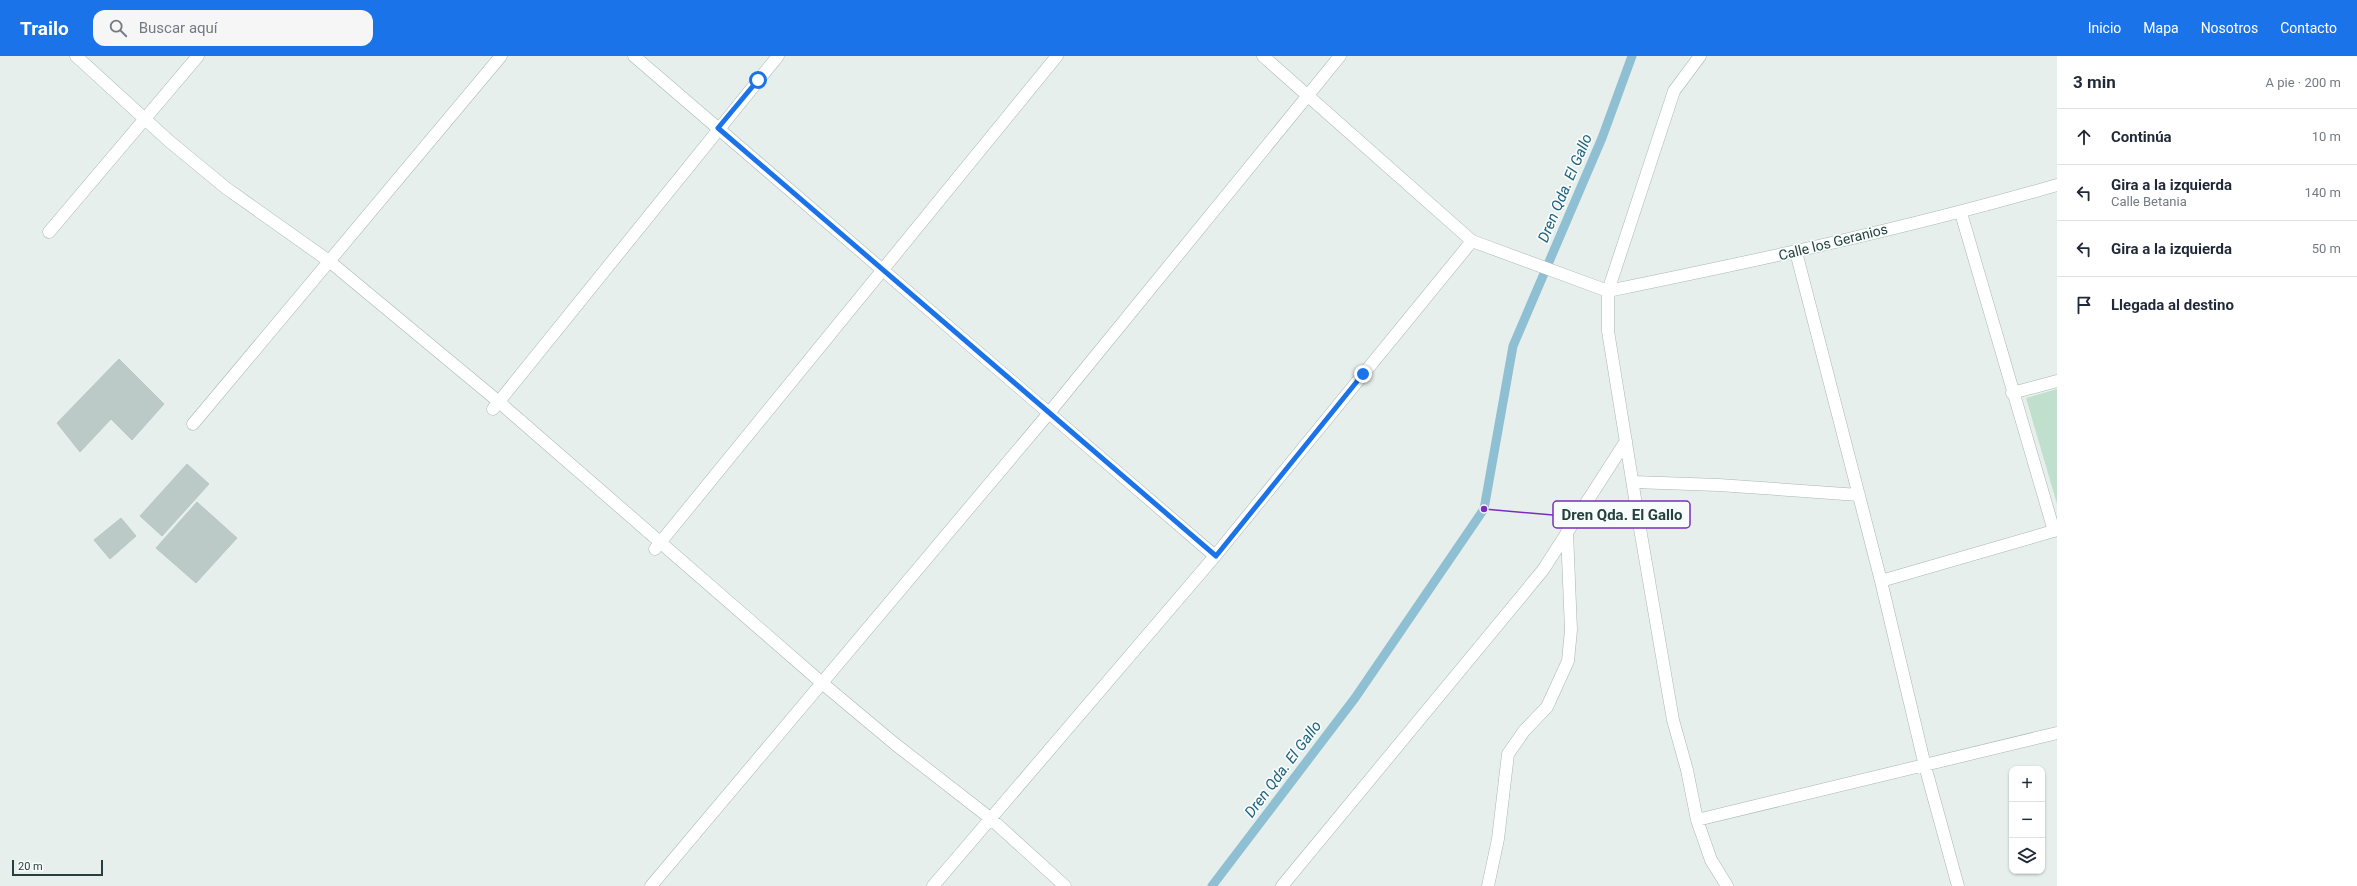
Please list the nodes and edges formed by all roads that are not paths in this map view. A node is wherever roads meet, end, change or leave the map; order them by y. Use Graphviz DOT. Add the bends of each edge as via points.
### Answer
graph roads {
  1 [pos="76,56"];
  2 [pos="198,56"];
  3 [pos="501,56"];
  4 [pos="634,56"];
  5 [pos="778,56"];
  6 [pos="1057,56"];
  7 [pos="1263,56"];
  8 [pos="1340,56"];
  9 [pos="1700,56"];
  10 [pos="1308,96"];
  11 [pos="146,118"];
  12 [pos="718,128"];
  13 [pos="2057,185"];
  14 [pos="1961,213"];
  15 [pos="49,232"];
  16 [pos="1472,241"];
  17 [pos="1796,252"];
  18 [pos="329,262"];
  19 [pos="883,270"];
  20 [pos="1608,291"];
  21 [pos="2057,381"];
  22 [pos="2012,393"];
  23 [pos="496,405"];
  24 [pos="1049,413"];
  25 [pos="193,424"];
  26 [pos="1626,441"];
  27 [pos="1633,482"];
  28 [pos="1859,495"];
  29 [pos="2055,531"];
  30 [pos="1567,532"];
  31 [pos="657,546"];
  32 [pos="1216,556"];
  33 [pos="1881,581"];
  34 [pos="822,683"];
  35 [pos="2057,733"];
  36 [pos="1925,766"];
  37 [pos="990,818"];
  38 [pos="1697,820"];
  39 [pos="651,886"];
  40 [pos="933,886"];
  41 [pos="1065,886"];
  42 [pos="1282,886"];
  43 [pos="1488,886"];
  44 [pos="1727,886"];
  45 [pos="1958,886"];
  1 -- 11 [label="street"];
  2 -- 11 [label="street"];
  3 -- 18 [label="street"];
  4 -- 12 [label="street"];
  5 -- 12 [label="street"];
  6 -- 19 [label="street"];
  7 -- 10 [label="street"];
  8 -- 10 [label="street"];
  9 -- 20 [label="street" via="1674,91"];
  10 -- 16 [label="street"];
  10 -- 24 [label="street"];
  11 -- 15 [label="street"];
  11 -- 18 [label="street" via="226,188"];
  12 -- 19 [label="street"];
  12 -- 23 [label="street"];
  13 -- 14 [label="street, Calle los Geranios"];
  14 -- 17 [label="street, Calle los Geranios"];
  14 -- 22 [label="street"];
  16 -- 20 [label="street"];
  16 -- 32 [label="street"];
  17 -- 20 [label="street, Calle los Geranios"];
  17 -- 28 [label="street"];
  18 -- 23 [label="street"];
  18 -- 25 [label="street"];
  19 -- 24 [label="street"];
  19 -- 31 [label="street"];
  20 -- 26 [label="street" via="1608,331"];
  21 -- 22 [label="street"];
  22 -- 29 [label="street"];
  23 -- 31 [label="street"];
  24 -- 32 [label="street"];
  24 -- 34 [label="street"];
  26 -- 27 [label="street"];
  26 -- 30 [label="street"];
  27 -- 28 [label="street"];
  27 -- 38 [label="street" via="1673,720"];
  28 -- 33 [label="street"];
  29 -- 33 [label="street"];
  30 -- 42 [label="street" via="1543,570"];
  30 -- 43 [label="street" via="1571,630 1568,661 1547,707 1508,754 1498,839"];
  31 -- 34 [label="street"];
  32 -- 37 [label="street"];
  33 -- 36 [label="street"];
  34 -- 37 [label="street"];
  34 -- 39 [label="street"];
  35 -- 36 [label="street"];
  36 -- 38 [label="street"];
  36 -- 45 [label="street"];
  37 -- 40 [label="street"];
  37 -- 41 [label="street"];
  38 -- 44 [label="street" via="1711,860"];
}
